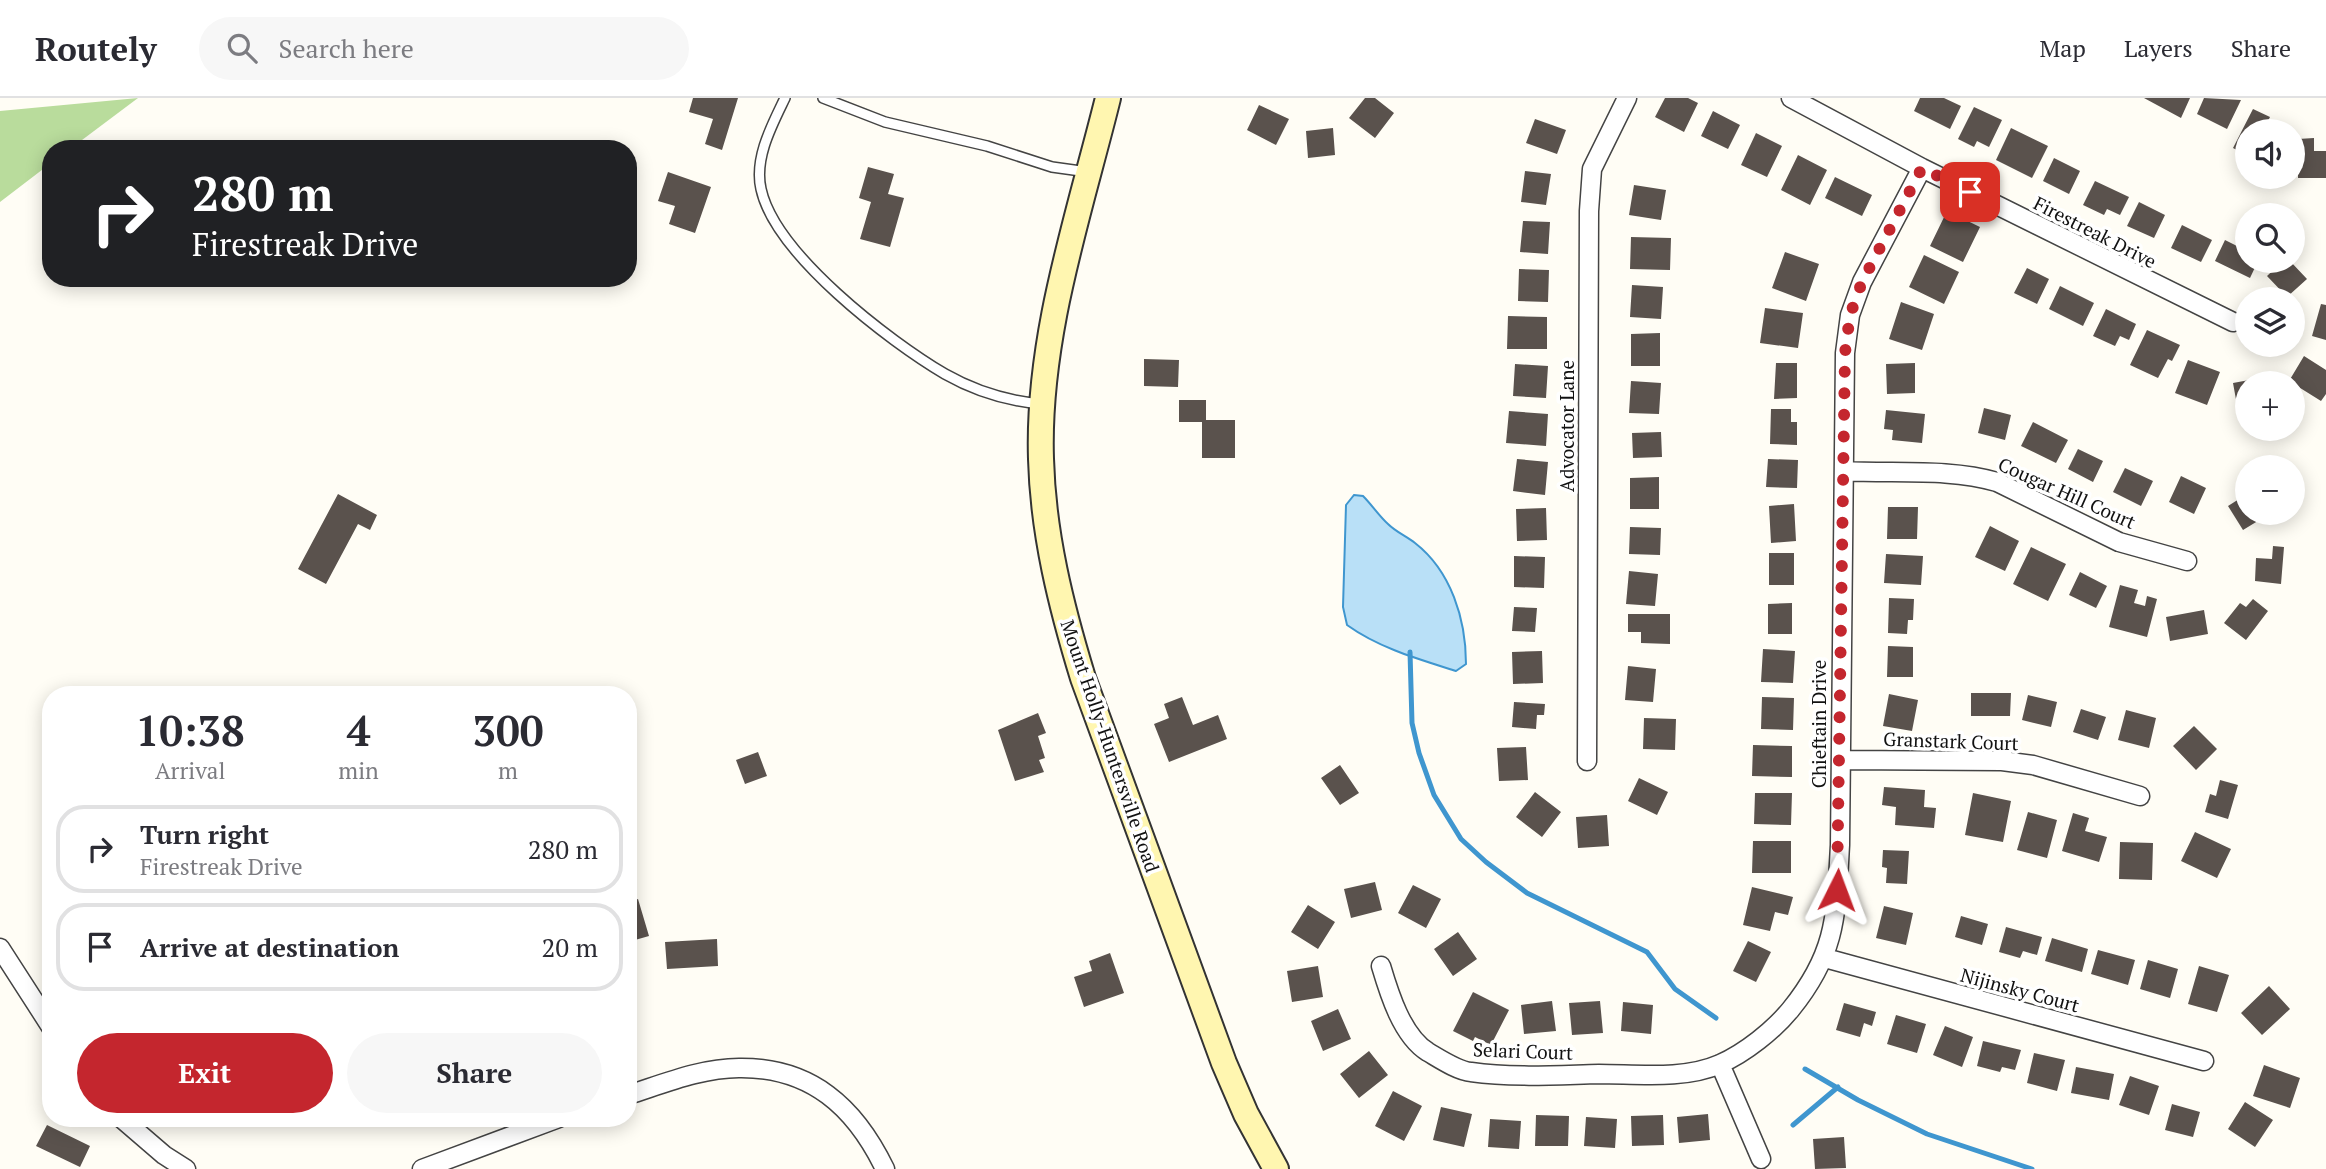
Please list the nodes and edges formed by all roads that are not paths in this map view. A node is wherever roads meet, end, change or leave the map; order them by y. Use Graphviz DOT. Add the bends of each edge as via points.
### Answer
graph roads {
  1 [pos="785,98"];
  2 [pos="823,98"];
  3 [pos="1108,98"];
  4 [pos="1627,98"];
  5 [pos="1791,98"];
  6 [pos="1922,168"];
  7 [pos="1089,172"];
  8 [pos="2233,322"];
  9 [pos="1043,405"];
  10 [pos="1844,471"];
  11 [pos="2187,561"];
  12 [pos="1841,760"];
  13 [pos="1587,761"];
  14 [pos="2140,796"];
  15 [pos="0,948"];
  16 [pos="1825,958"];
  17 [pos="1381,966"];
  18 [pos="42,1013"];
  19 [pos="2204,1061"];
  20 [pos="1720,1064"];
  21 [pos="637,1092"];
  22 [pos="131,1127"];
  23 [pos="535,1127"];
  24 [pos="1761,1159"];
  25 [pos="186,1169"];
  26 [pos="422,1169"];
  27 [pos="885,1169"];
  28 [pos="1276,1169"];
  1 -- 9 [label="lane" via="764,149 760,187 805,263 864,315 946,374 1015,402"];
  2 -- 7 [label="lane" via="885,122 1052,167"];
  3 -- 7 [label="main road, Mount Holly-Huntersville Road"];
  4 -- 13 [label="street, Advocator Lane" via="1592,169 1589,211"];
  5 -- 6 [label="street, Firestreak Drive"];
  6 -- 8 [label="street, Firestreak Drive"];
  6 -- 10 [label="street, Chieftain Drive" via="1862,282 1850,315 1845,353"];
  7 -- 9 [label="main road, Mount Holly-Huntersville Road" via="1054,320"];
  9 -- 28 [label="main road, Mount Holly-Huntersville Road" via="1041,459 1047,532 1076,656 1215,1040 1246,1114"];
  10 -- 11 [label="street, Cougar Hill Court" via="1978,477 2119,542"];
  10 -- 12 [label="street, Chieftain Drive"];
  12 -- 14 [label="street, Granstark Court" via="2002,761 2044,768"];
  12 -- 16 [label="street, Chieftain Drive" via="1836,912"];
  15 -- 18 [label="street"];
  16 -- 19 [label="street, Nijinsky Court"];
  16 -- 20 [label="street, Chieftain Drive" via="1790,1011 1749,1047"];
  17 -- 20 [label="street, Selari Court" via="1396,1014 1426,1051 1469,1072 1678,1073"];
  20 -- 24 [label="street"];
  21 -- 27 [label="street" via="737,1068 790,1076 831,1095 848,1110"];
  22 -- 25 [label="street"];
  23 -- 26 [label="street"];
}
